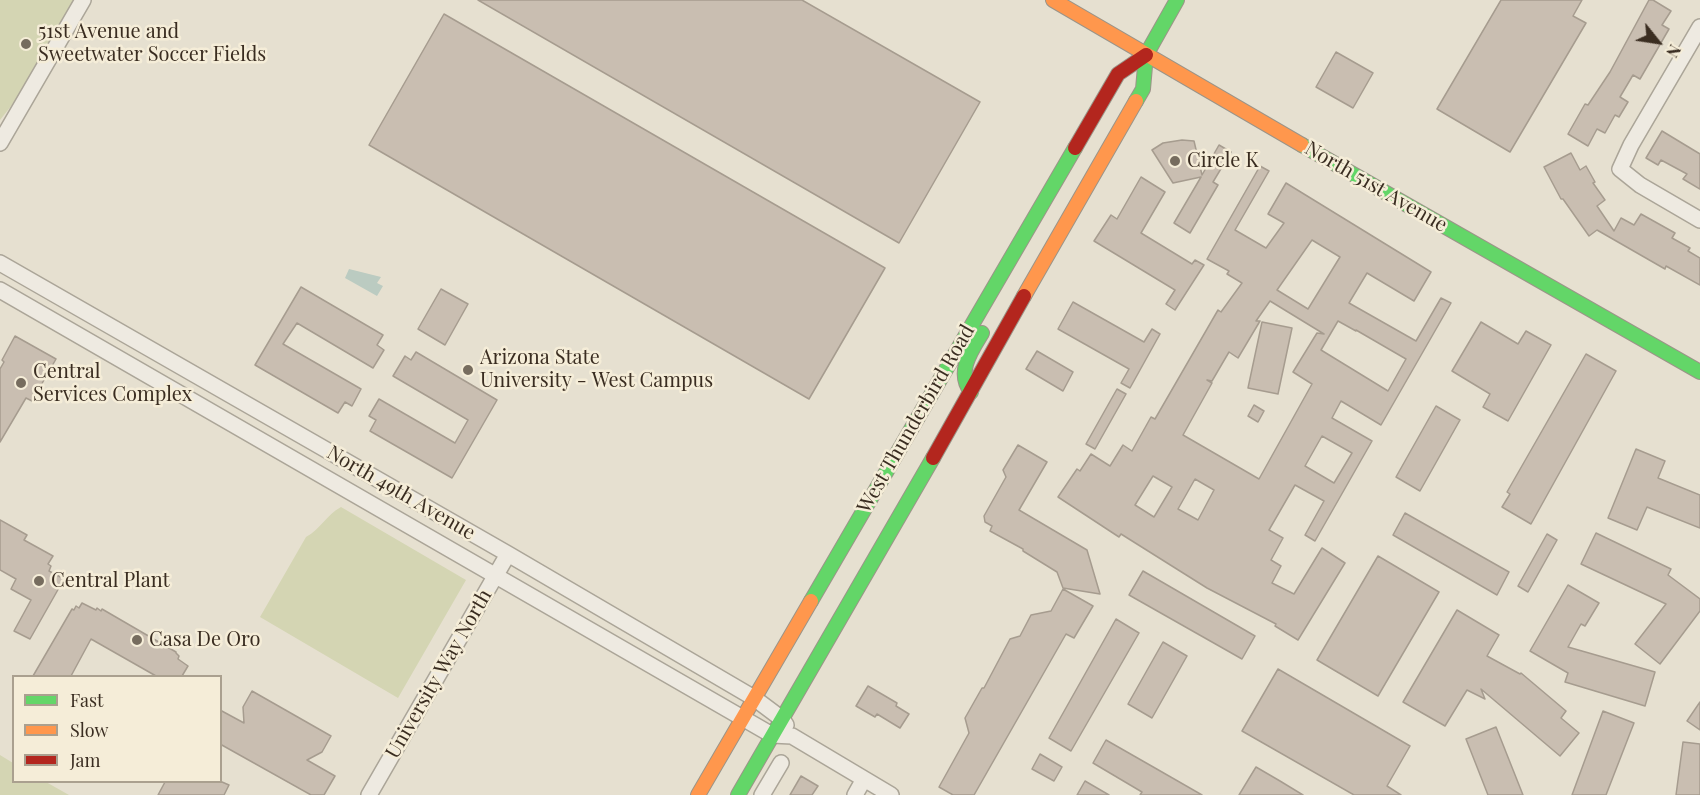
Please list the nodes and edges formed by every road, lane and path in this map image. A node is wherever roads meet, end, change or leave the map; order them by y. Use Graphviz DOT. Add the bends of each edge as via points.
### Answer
graph roads {
  1 [pos="83,0"];
  2 [pos="1053,0"];
  3 [pos="1177,0"];
  4 [pos="1699,29"];
  5 [pos="1146,55"];
  6 [pos="0,143"];
  7 [pos="1700,220"];
  8 [pos="0,262"];
  9 [pos="0,290"];
  10 [pos="988,296"];
  11 [pos="1700,372"];
  12 [pos="971,392"];
  13 [pos="888,501"];
  14 [pos="508,554"];
  15 [pos="496,575"];
  16 [pos="754,698"];
  17 [pos="743,718"];
  18 [pos="782,719"];
  19 [pos="772,735"];
  20 [pos="792,736"];
  21 [pos="781,763"];
  22 [pos="864,779"];
  23 [pos="369,795"];
  24 [pos="698,795"];
  25 [pos="738,795"];
  26 [pos="762,795"];
  27 [pos="855,795"];
  28 [pos="891,795"];
  1 -- 6 [label="street"];
  2 -- 5 [label="main road, North 51st Avenue"];
  3 -- 5 [label="main road, West Thunderbird Road"];
  4 -- 7 [label="street" via="1620,169"];
  5 -- 10 [label="main road, West Thunderbird Road" via="1118,74"];
  5 -- 11 [label="main road, North 51st Avenue"];
  5 -- 12 [label="main road, West Thunderbird Road" via="1143,89"];
  8 -- 14 [label="street, North 49th Avenue"];
  9 -- 15 [label="street, North 49th Avenue"];
  10 -- 12 [label="main road" via="991,316 964,369 963,381"];
  10 -- 13 [label="main road, West Thunderbird Road"];
  12 -- 13 [label="main road, West Thunderbird Road"];
  13 -- 16 [label="main road, West Thunderbird Road"];
  13 -- 18 [label="main road, West Thunderbird Road"];
  14 -- 15 [label="street, University Way North"];
  14 -- 16 [label="street, North 49th Avenue"];
  15 -- 17 [label="street, North 49th Avenue"];
  15 -- 23 [label="street, University Way North"];
  16 -- 17 [label="main road, West Thunderbird Road"];
  16 -- 18 [label="street, North 49th Avenue"];
  17 -- 19 [label="street, North 49th Avenue"];
  17 -- 24 [label="main road, West Thunderbird Road"];
  18 -- 19 [label="main road, West Thunderbird Road"];
  18 -- 20 [label="street, North 49th Avenue"];
  19 -- 20 [label="street, North 49th Avenue"];
  19 -- 25 [label="main road, West Thunderbird Road"];
  20 -- 22 [label="street, North 49th Avenue"];
  21 -- 26 [label="street"];
  22 -- 27 [label="street"];
  22 -- 28 [label="street, North 49th Avenue"];
}
